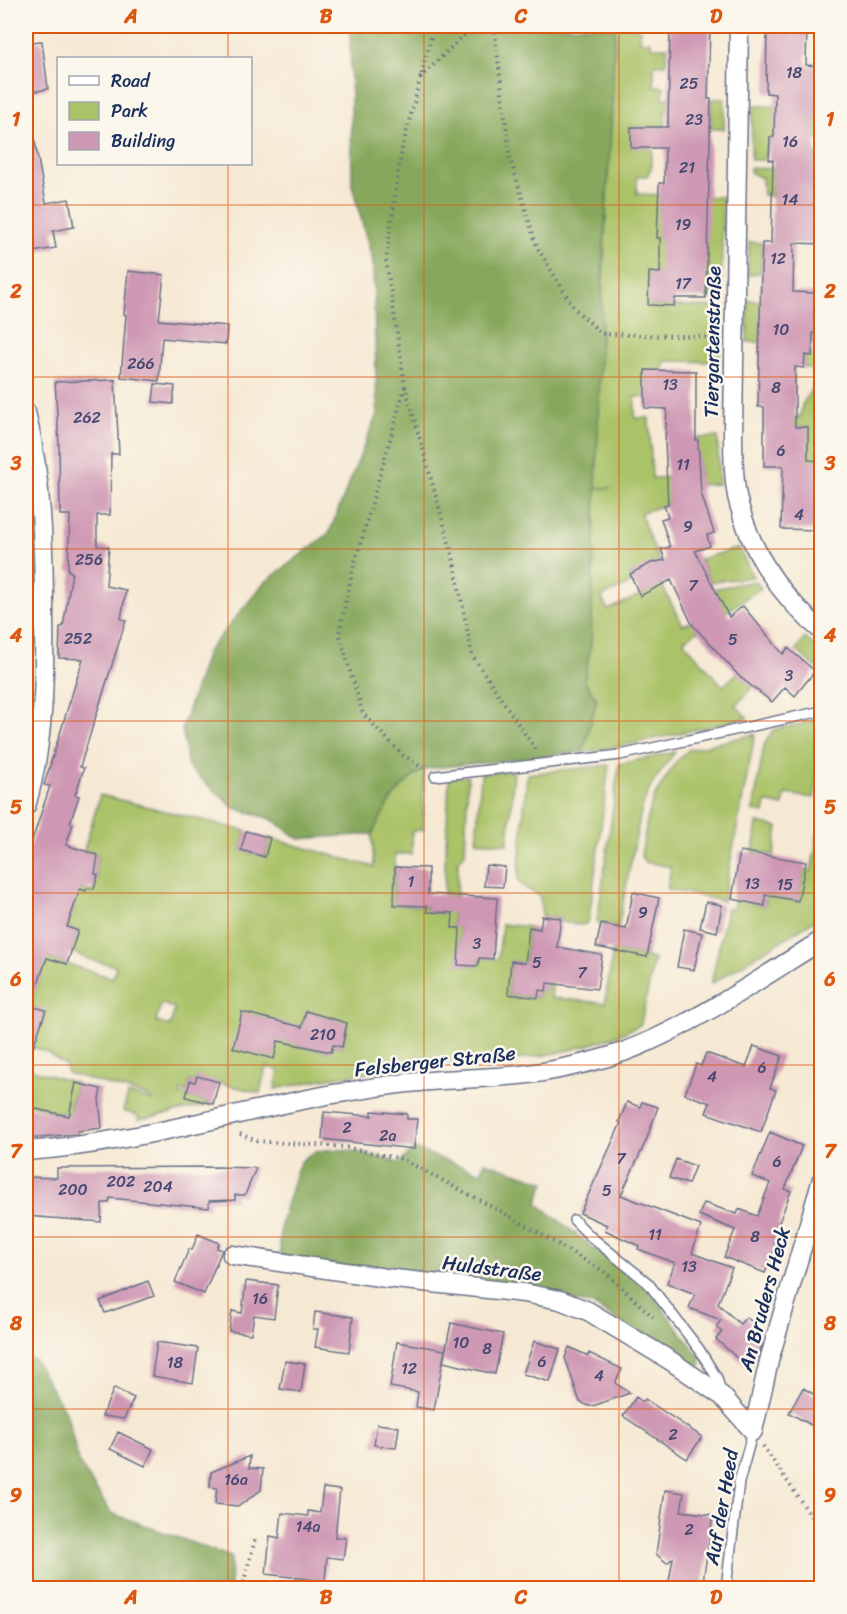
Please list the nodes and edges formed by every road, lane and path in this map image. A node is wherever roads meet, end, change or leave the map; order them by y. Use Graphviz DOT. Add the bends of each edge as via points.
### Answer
graph roads {
  1 [pos="434,26"];
  2 [pos="473,26"];
  3 [pos="494,26"];
  4 [pos="739,26"];
  5 [pos="420,78"];
  6 [pos="733,337"];
  7 [pos="405,386"];
  8 [pos="26,412"];
  9 [pos="822,631"];
  10 [pos="822,711"];
  11 [pos="545,764"];
  12 [pos="435,776"];
  13 [pos="26,806"];
  14 [pos="822,940"];
  15 [pos="220,1120"];
  16 [pos="26,1151"];
  17 [pos="822,1179"];
  18 [pos="574,1220"];
  19 [pos="232,1255"];
  20 [pos="657,1320"];
  21 [pos="722,1396"];
  22 [pos="753,1431"];
  23 [pos="822,1532"];
  24 [pos="256,1536"];
  25 [pos="242,1588"];
  26 [pos="726,1588"];
  1 -- 5 [label="path"];
  2 -- 5 [label="path"];
  3 -- 6 [label="path" via="510,158 537,246 574,308 602,334"];
  4 -- 6 [label="street, Tiergartenstraße"];
  5 -- 7 [label="path" via="400,153 386,260"];
  6 -- 9 [label="street, Tiergartenstraße" via="734,470 742,514 751,540 784,595"];
  7 -- 11 [label="path" via="453,557 472,655"];
  7 -- 12 [label="path" via="339,633 363,714 403,755"];
  8 -- 13 [label="street" via="44,548 45,651 42,714"];
  10 -- 11 [label="lane" via="620,755"];
  11 -- 12 [label="lane"];
  14 -- 15 [label="street, Felsberger Straße" via="693,1020 640,1046 602,1058 533,1073 417,1082 332,1095"];
  15 -- 16 [label="street, Felsberger Straße" via="148,1135"];
  15 -- 20 [label="path" via="257,1142 344,1147 402,1159 605,1272"];
  17 -- 22 [label="street, An Bruders Heck"];
  18 -- 21 [label="lane, Huldstraße" via="648,1283 708,1363"];
  19 -- 21 [label="street, Huldstraße" via="560,1300 620,1328"];
  21 -- 22 [label="street, Huldstraße"];
  22 -- 23 [label="path"];
  22 -- 26 [label="lane, Auf der Heed" via="739,1482"];
  24 -- 25 [label="path"];
}
